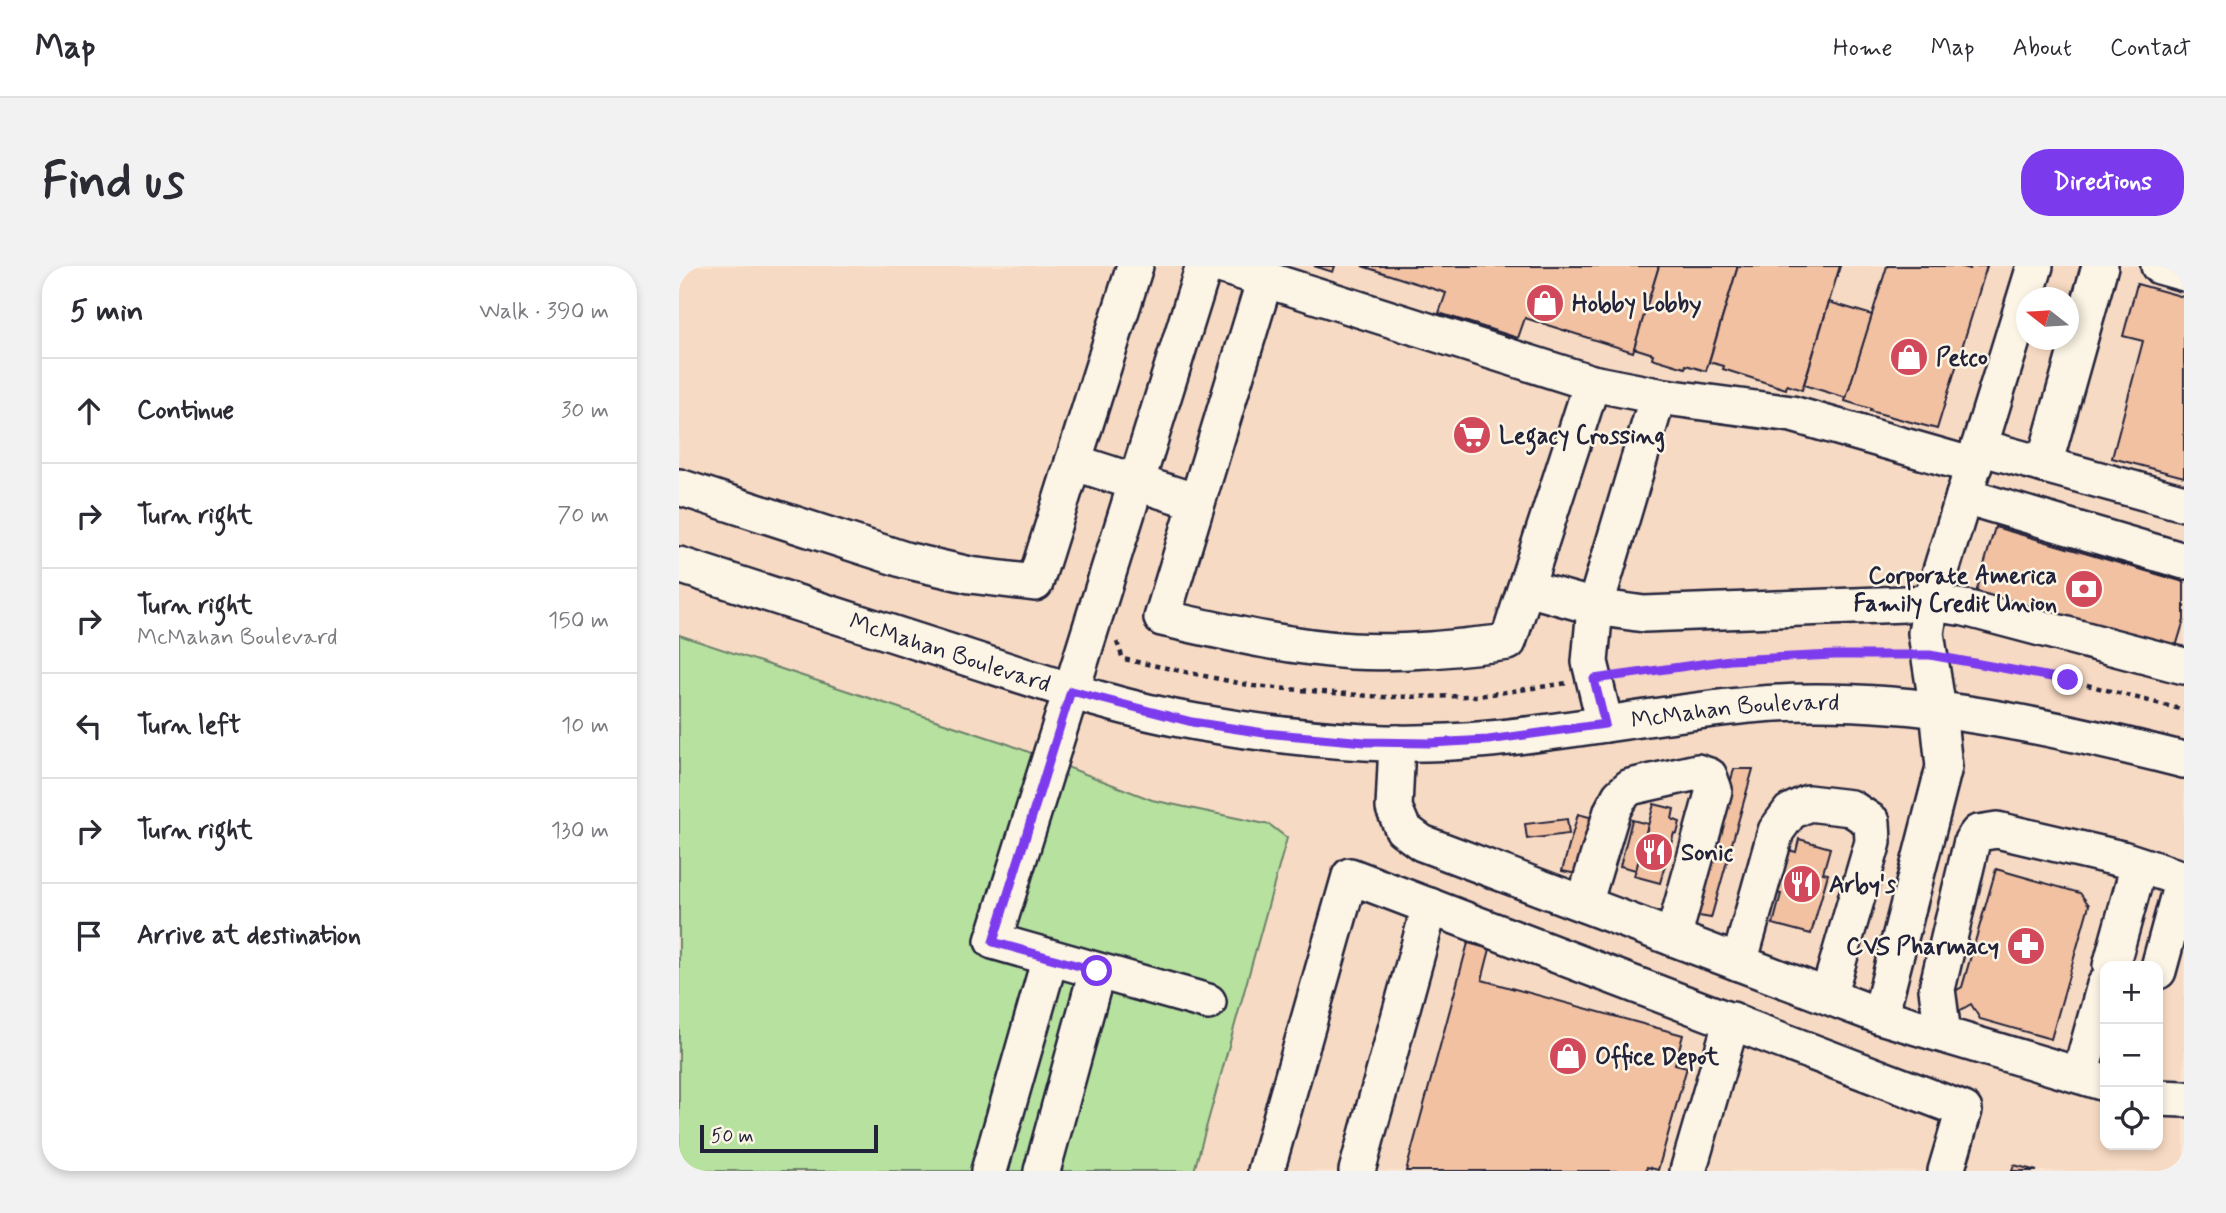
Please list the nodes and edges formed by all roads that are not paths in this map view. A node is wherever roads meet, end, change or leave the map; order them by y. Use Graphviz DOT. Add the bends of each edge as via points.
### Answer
graph roads {
  1 [pos="1135,266"];
  2 [pos="1204,266"];
  3 [pos="1223,266"];
  4 [pos="2035,266"];
  5 [pos="2100,266"];
  6 [pos="2159,266"];
  7 [pos="2184,273"];
  8 [pos="1265,279"];
  9 [pos="1592,383"];
  10 [pos="1658,396"];
  11 [pos="1073,462"];
  12 [pos="2044,465"];
  13 [pos="1972,470"];
  14 [pos="1136,482"];
  15 [pos="679,487"];
  16 [pos="1197,502"];
  17 [pos="2184,503"];
  18 [pos="2184,561"];
  19 [pos="679,565"];
  20 [pos="1527,588"];
  21 [pos="1931,603"];
  22 [pos="1595,607"];
  23 [pos="2184,666"];
  24 [pos="1071,691"];
  25 [pos="1938,710"];
  26 [pos="1605,724"];
  27 [pos="1397,743"];
  28 [pos="2184,760"];
  29 [pos="2139,865"];
  30 [pos="1917,873"];
  31 [pos="1962,884"];
  32 [pos="1584,904"];
  33 [pos="1430,906"];
  34 [pos="1672,938"];
  35 [pos="1050,958"];
  36 [pos="2112,961"];
  37 [pos="2161,961"];
  38 [pos="1739,963"];
  39 [pos="1097,971"];
  40 [pos="1829,996"];
  41 [pos="1208,1002"];
  42 [pos="1879,1016"];
  43 [pos="1732,1020"];
  44 [pos="2100,1024"];
  45 [pos="1943,1034"];
  46 [pos="2093,1079"];
  47 [pos="2163,1098"];
  48 [pos="2184,1100"];
  49 [pos="989,1171"];
  50 [pos="1042,1171"];
  51 [pos="1266,1171"];
  52 [pos="1357,1171"];
  53 [pos="1688,1171"];
  54 [pos="1946,1171"];
  1 -- 11 [label="street"];
  2 -- 14 [label="street"];
  3 -- 8 [label="street"];
  4 -- 13 [label="street"];
  5 -- 12 [label="street"];
  6 -- 7 [label="street"];
  8 -- 9 [label="street"];
  8 -- 16 [label="street"];
  9 -- 10 [label="street"];
  9 -- 20 [label="street"];
  10 -- 13 [label="street" via="1792,414"];
  10 -- 22 [label="street"];
  11 -- 14 [label="street"];
  11 -- 15 [label="street" via="1035,583 905,560"];
  12 -- 13 [label="street"];
  12 -- 17 [label="street"];
  13 -- 18 [label="street"];
  13 -- 21 [label="street"];
  14 -- 16 [label="street"];
  14 -- 24 [label="street"];
  16 -- 20 [label="street" via="1162,618 1290,644 1354,651 1450,649 1508,642"];
  19 -- 24 [label="street, McMahan Boulevard"];
  20 -- 22 [label="street"];
  21 -- 22 [label="street" via="1644,614"];
  21 -- 23 [label="street"];
  21 -- 25 [label="street" via="1926,633"];
  22 -- 26 [label="street" via="1590,662"];
  24 -- 27 [label="street, McMahan Boulevard" via="1192,722 1264,733"];
  24 -- 35 [label="street" via="993,942"];
  25 -- 26 [label="street, McMahan Boulevard" via="1807,702"];
  25 -- 28 [label="street, McMahan Boulevard" via="2043,726"];
  25 -- 30 [label="street" via="1944,767"];
  26 -- 27 [label="street, McMahan Boulevard" via="1488,740"];
  27 -- 32 [label="street" via="1394,808 1403,829 1422,843"];
  29 -- 31 [label="street" via="1997,830 1979,833 1972,841"];
  29 -- 36 [label="street"];
  29 -- 37 [label="street" via="2183,879"];
  30 -- 31 [label="street"];
  30 -- 42 [label="street"];
  31 -- 45 [label="street" via="1937,989"];
  32 -- 34 [label="street"];
  32 -- 34 [label="street" via="1620,796 1630,787 1697,772 1709,776 1714,790"];
  33 -- 43 [label="street"];
  33 -- 51 [label="street" via="1350,876"];
  33 -- 52 [label="street"];
  34 -- 38 [label="street"];
  35 -- 39 [label="street"];
  35 -- 49 [label="street"];
  38 -- 40 [label="street"];
  38 -- 40 [label="street" via="1776,831 1790,812 1808,803 1851,808 1872,822 1873,842"];
  39 -- 41 [label="street"];
  39 -- 50 [label="street"];
  40 -- 42 [label="street"];
  42 -- 45 [label="street"];
  43 -- 53 [label="street"];
  43 -- 54 [label="street" via="1965,1110"];
  44 -- 46 [label="street"];
  45 -- 46 [label="street"];
  47 -- 48 [label="street"];
}
